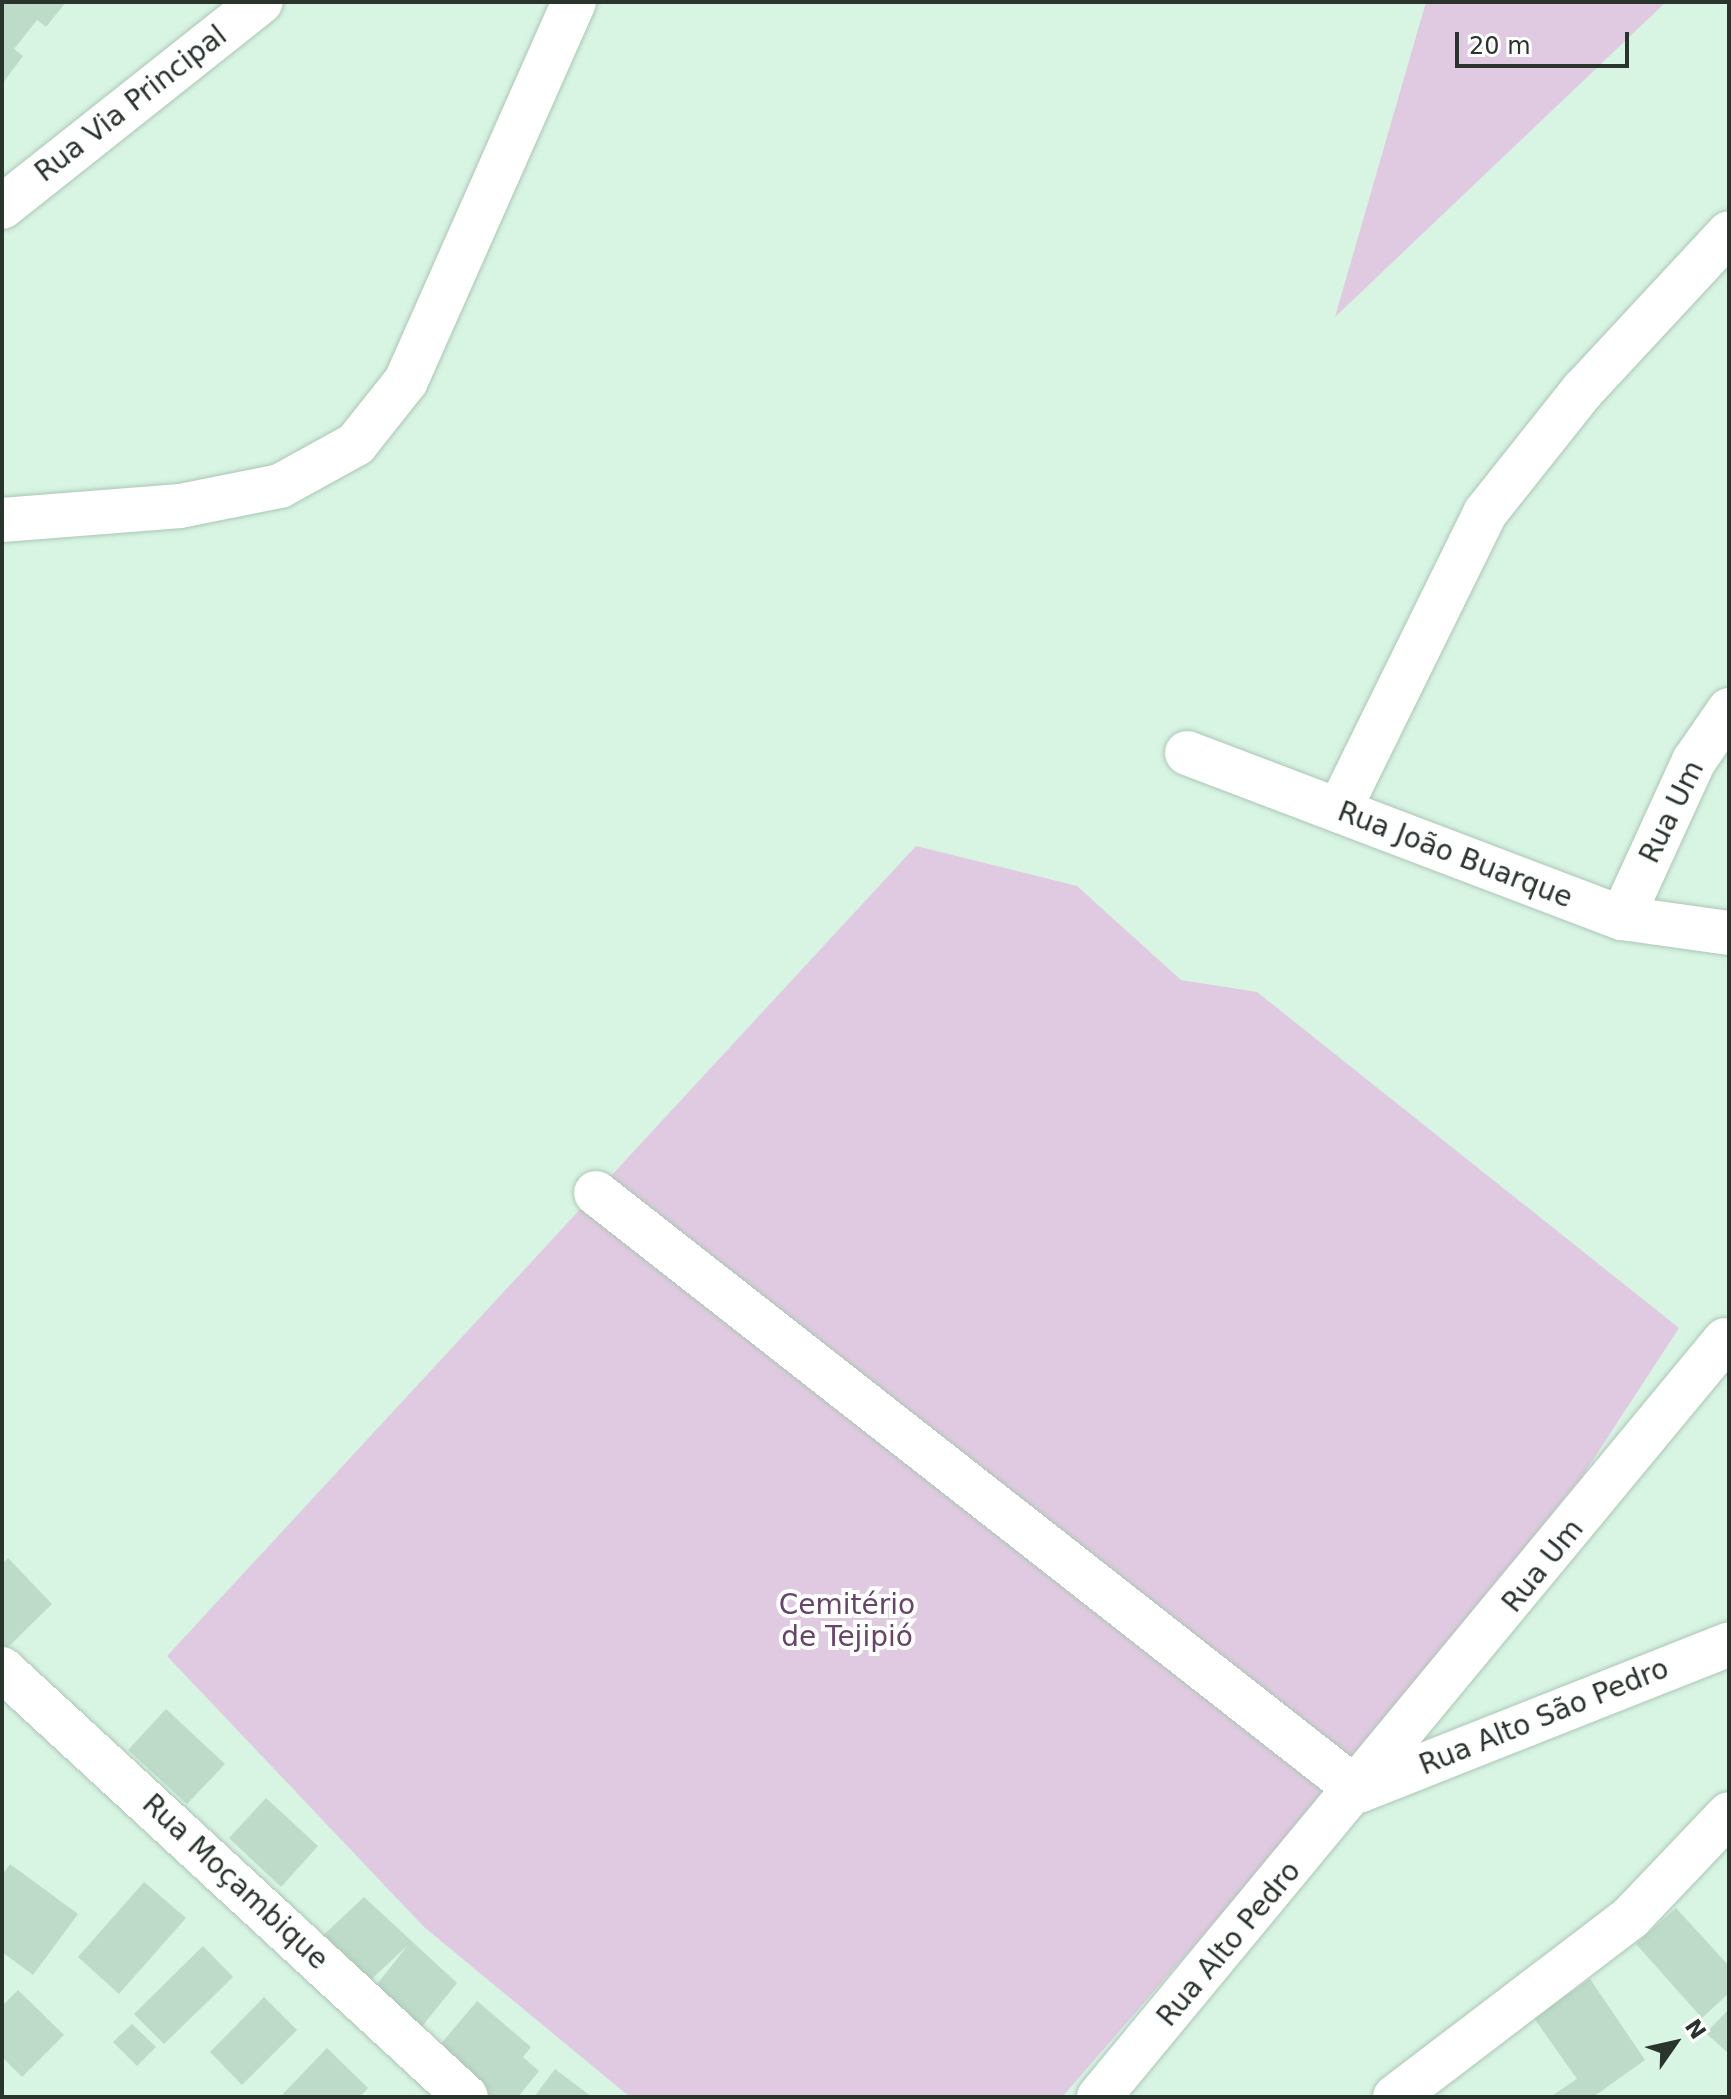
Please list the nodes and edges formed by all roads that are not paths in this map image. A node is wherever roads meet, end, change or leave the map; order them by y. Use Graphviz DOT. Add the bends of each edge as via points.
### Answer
graph roads {
  1 [pos="261,2"];
  2 [pos="574,2"];
  3 [pos="2,207"];
  4 [pos="1729,233"];
  5 [pos="2,520"];
  6 [pos="1729,710"];
  7 [pos="1187,753"];
  8 [pos="1339,810"];
  9 [pos="1622,918"];
  10 [pos="1729,933"];
  11 [pos="596,1193"];
  12 [pos="1725,1340"];
  13 [pos="1729,1644"];
  14 [pos="2,1669"];
  15 [pos="1359,1791"];
  16 [pos="1729,1814"];
  17 [pos="466,2097"];
  18 [pos="1099,2097"];
  19 [pos="1395,2097"];
  1 -- 3 [label="street, Rua Via Principal"];
  2 -- 5 [label="street" via="406,381 356,444 280,486 180,506"];
  4 -- 8 [label="street" via="1583,390 1485,513"];
  6 -- 9 [label="street, Rua Um" via="1694,761"];
  7 -- 8 [label="street, Rua João Buarque"];
  8 -- 9 [label="street, Rua João Buarque"];
  9 -- 10 [label="street, Rua João Buarque"];
  11 -- 15 [label="street"];
  12 -- 15 [label="street, Rua Um"];
  13 -- 15 [label="street, Rua Alto São Pedro"];
  14 -- 17 [label="street, Rua Moçambique"];
  15 -- 18 [label="street, Rua Alto Pedro"];
  16 -- 19 [label="street" via="1631,1917"];
}
